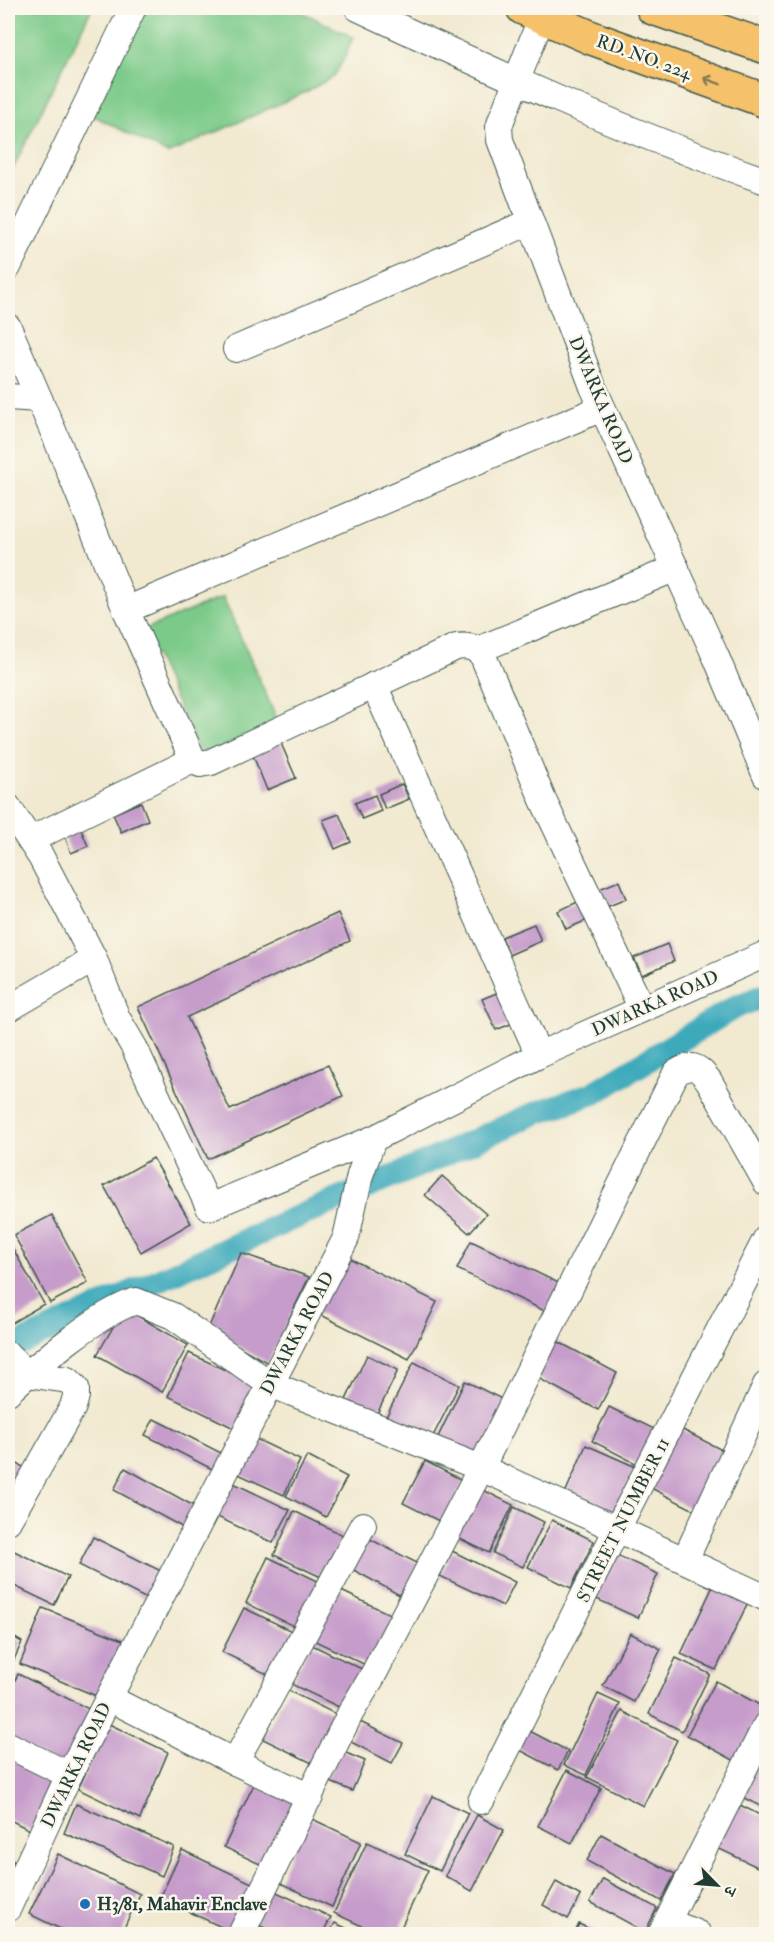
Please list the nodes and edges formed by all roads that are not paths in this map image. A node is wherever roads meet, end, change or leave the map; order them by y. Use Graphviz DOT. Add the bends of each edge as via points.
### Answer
graph roads {
  1 [pos="133,8"];
  2 [pos="358,8"];
  3 [pos="653,8"];
  4 [pos="533,12"];
  5 [pos="766,47"];
  6 [pos="518,81"];
  7 [pos="766,101"];
  8 [pos="766,181"];
  9 [pos="530,222"];
  10 [pos="8,267"];
  11 [pos="8,327"];
  12 [pos="236,349"];
  13 [pos="8,397"];
  14 [pos="39,399"];
  15 [pos="602,408"];
  16 [pos="676,568"];
  17 [pos="126,610"];
  18 [pos="477,650"];
  19 [pos="374,685"];
  20 [pos="194,760"];
  21 [pos="766,776"];
  22 [pos="8,807"];
  23 [pos="30,840"];
  24 [pos="766,954"];
  25 [pos="94,959"];
  26 [pos="8,1009"];
  27 [pos="642,1009"];
  28 [pos="539,1055"];
  29 [pos="373,1139"];
  30 [pos="766,1182"];
  31 [pos="766,1239"];
  32 [pos="8,1355"];
  33 [pos="27,1374"];
  34 [pos="270,1384"];
  35 [pos="766,1385"];
  36 [pos="8,1392"];
  37 [pos="758,1425"];
  38 [pos="480,1468"];
  39 [pos="8,1521"];
  40 [pos="363,1525"];
  41 [pos="617,1529"];
  42 [pos="685,1560"];
  43 [pos="766,1598"];
  44 [pos="108,1698"];
  45 [pos="766,1725"];
  46 [pos="8,1745"];
  47 [pos="235,1762"];
  48 [pos="69,1775"];
  49 [pos="310,1797"];
  50 [pos="481,1801"];
  51 [pos="8,1908"];
  52 [pos="664,1928"];
  53 [pos="241,1935"];
  54 [pos="698,1935"];
  1 -- 10 [label="street"];
  2 -- 6 [label="street"];
  3 -- 5 [label="main road"];
  4 -- 6 [label="street, DWARKA ROAD"];
  7 -- 4 [label="main road, RD. NO. 224, one-way" via="592,38"];
  6 -- 8 [label="street" via="658,142"];
  6 -- 9 [label="street, DWARKA ROAD" via="499,127 500,140"];
  9 -- 12 [label="street"];
  9 -- 15 [label="street, DWARKA ROAD"];
  11 -- 14 [label="street"];
  13 -- 14 [label="street"];
  14 -- 17 [label="street"];
  15 -- 16 [label="street, DWARKA ROAD"];
  15 -- 17 [label="street"];
  16 -- 18 [label="street"];
  16 -- 21 [label="street, DWARKA ROAD"];
  17 -- 20 [label="street"];
  18 -- 19 [label="street" via="465,645 456,647"];
  18 -- 27 [label="street"];
  19 -- 20 [label="street" via="211,762 200,764"];
  19 -- 28 [label="street"];
  20 -- 23 [label="street"];
  22 -- 23 [label="street"];
  23 -- 25 [label="street"];
  24 -- 27 [label="street, DWARKA ROAD"];
  25 -- 26 [label="street"];
  25 -- 29 [label="street" via="117,1018 209,1207"];
  27 -- 28 [label="street, DWARKA ROAD"];
  28 -- 29 [label="street, DWARKA ROAD"];
  29 -- 34 [label="street, DWARKA ROAD" via="360,1175 346,1238"];
  30 -- 38 [label="street" via="702,1072 696,1067 685,1067 676,1073"];
  31 -- 41 [label="street, STREET NUMBER 11"];
  32 -- 33 [label="street"];
  33 -- 34 [label="street" via="85,1330 136,1300 173,1316"];
  33 -- 36 [label="street"];
  33 -- 39 [label="street" via="68,1380 76,1388 76,1396"];
  34 -- 38 [label="street"];
  34 -- 44 [label="street, DWARKA ROAD"];
  35 -- 37 [label="street"];
  37 -- 42 [label="street"];
  38 -- 41 [label="street"];
  38 -- 49 [label="street"];
  40 -- 47 [label="street"];
  41 -- 42 [label="street"];
  41 -- 50 [label="street, STREET NUMBER 11"];
  42 -- 43 [label="street"];
  44 -- 47 [label="street"];
  44 -- 48 [label="street, DWARKA ROAD"];
  45 -- 52 [label="street"];
  46 -- 48 [label="street"];
  47 -- 49 [label="street"];
  48 -- 51 [label="street, DWARKA ROAD"];
  49 -- 53 [label="street"];
  52 -- 54 [label="street"];
}
